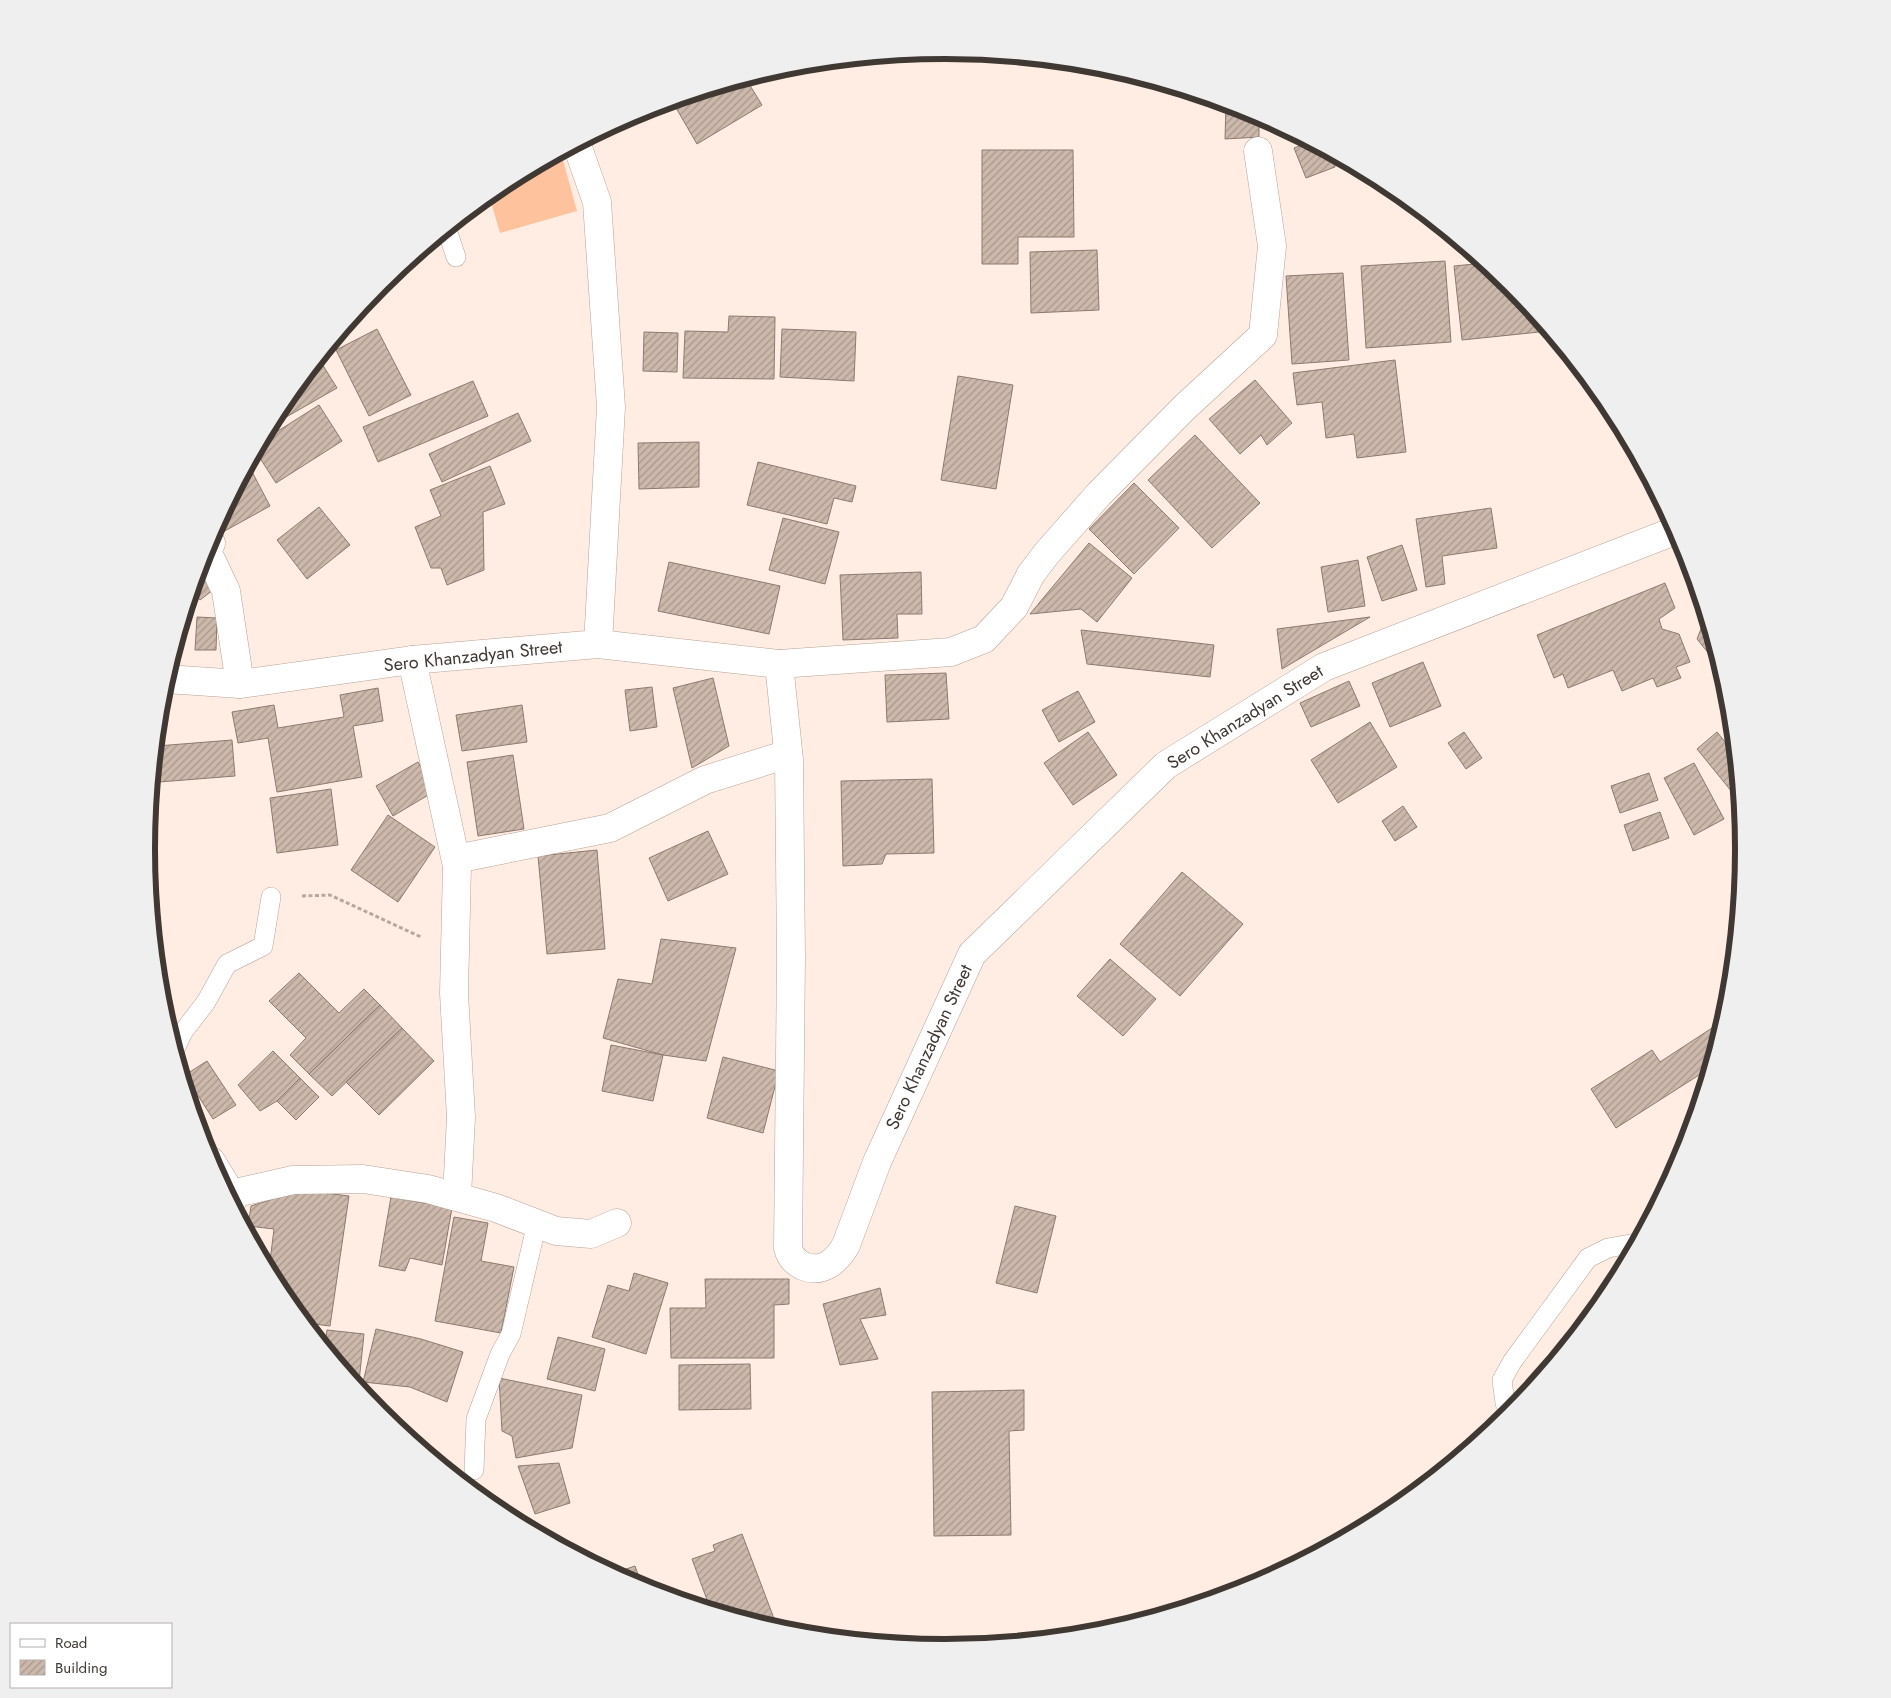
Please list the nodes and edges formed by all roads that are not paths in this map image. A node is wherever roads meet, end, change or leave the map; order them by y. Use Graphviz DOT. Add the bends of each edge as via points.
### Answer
graph roads {
  1 [pos="578,150"];
  2 [pos="1258,151"];
  3 [pos="449,235"];
  4 [pos="456,257"];
  5 [pos="1670,533"];
  6 [pos="212,556"];
  7 [pos="598,644"];
  8 [pos="412,660"];
  9 [pos="779,664"];
  10 [pos="174,679"];
  11 [pos="240,684"];
  12 [pos="788,754"];
  13 [pos="456,859"];
  14 [pos="271,897"];
  15 [pos="179,1041"];
  16 [pos="236,1196"];
  17 [pos="457,1196"];
  18 [pos="537,1223"];
  19 [pos="617,1223"];
  20 [pos="1629,1245"];
  21 [pos="1506,1406"];
  22 [pos="474,1470"];
  1 -- 7 [label="street" via="597,202 611,406"];
  2 -- 9 [label="street, Sero Khanzadyan Street" via="1272,246 1263,335 1099,494 1046,553 1014,607 984,639 952,652"];
  3 -- 4 [label="lane"];
  5 -- 12 [label="street, Sero Khanzadyan Street" via="1324,667 1166,765 972,954 876,1162 846,1245 832,1262 815,1268 800,1264 788,1248 792,958"];
  6 -- 11 [label="street" via="226,591"];
  7 -- 8 [label="street, Sero Khanzadyan Street"];
  7 -- 9 [label="street, Sero Khanzadyan Street"];
  8 -- 11 [label="street, Sero Khanzadyan Street"];
  8 -- 13 [label="street"];
  9 -- 12 [label="street, Sero Khanzadyan Street"];
  10 -- 11 [label="street, Sero Khanzadyan Street"];
  12 -- 13 [label="street" via="705,780 610,828"];
  13 -- 17 [label="street" via="454,993 461,1117"];
  14 -- 15 [label="lane" via="263,946 227,964"];
  16 -- 17 [label="street" via="292,1180 363,1179 428,1188"];
  17 -- 18 [label="street"];
  18 -- 19 [label="street" via="556,1231 591,1234"];
  18 -- 22 [label="lane" via="511,1334 500,1354 476,1419"];
  20 -- 21 [label="lane" via="1608,1248 1588,1258 1502,1380"];
}
